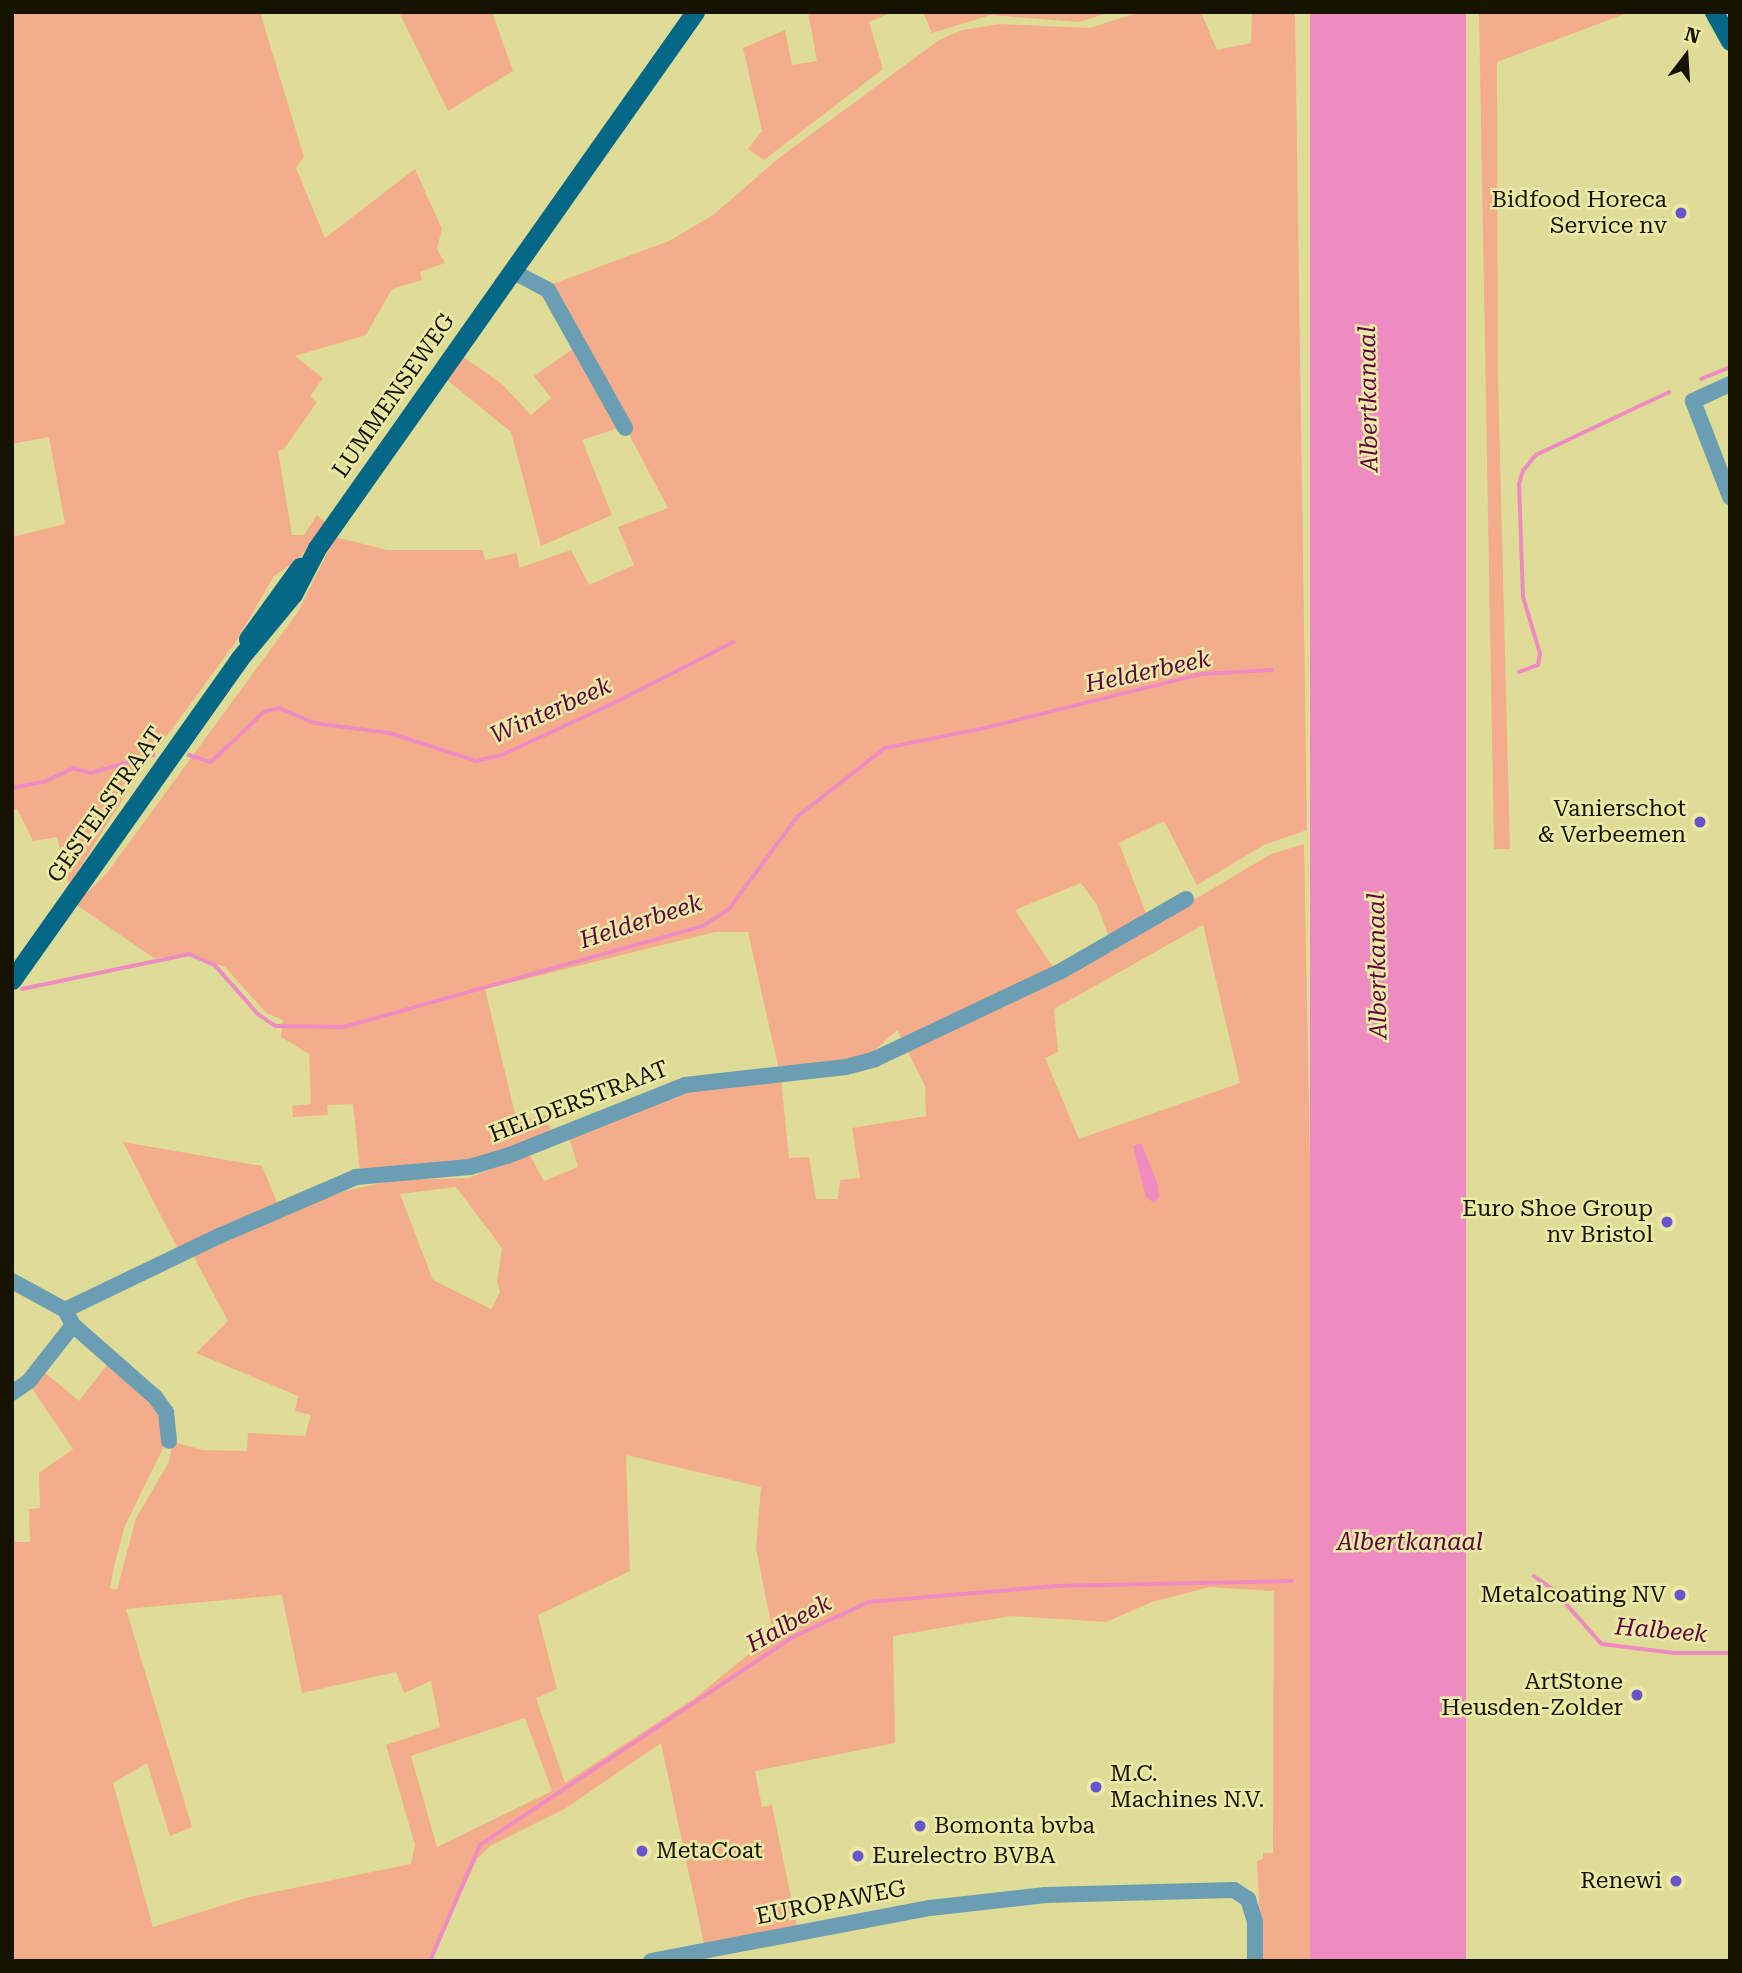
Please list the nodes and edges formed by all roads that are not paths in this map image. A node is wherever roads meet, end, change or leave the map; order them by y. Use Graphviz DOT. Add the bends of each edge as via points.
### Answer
graph roads {
  1 [pos="695,12"];
  2 [pos="1714,13"];
  3 [pos="1730,41"];
  4 [pos="512,271"];
  5 [pos="1730,384"];
  6 [pos="625,428"];
  7 [pos="1730,497"];
  8 [pos="315,551"];
  9 [pos="1186,899"];
  10 [pos="12,980"];
  11 [pos="12,1280"];
  12 [pos="65,1310"];
  13 [pos="73,1325"];
  14 [pos="12,1393"];
  15 [pos="169,1441"];
  16 [pos="714,1954"];
  17 [pos="651,1961"];
  18 [pos="1255,1961"];
  1 -- 4 [label="main road, LUMMENSEWEG"];
  2 -- 3 [label="main road"];
  4 -- 6 [label="street" via="548,290"];
  4 -- 8 [label="main road, LUMMENSEWEG"];
  5 -- 7 [label="street" via="1692,401"];
  8 -- 10 [label="main road, GESTELSTRAAT" via="260,617 239,659"];
  9 -- 12 [label="street, HELDERSTRAAT" via="1063,970 875,1059 846,1067 685,1085 470,1167 356,1177"];
  11 -- 12 [label="street"];
  12 -- 13 [label="street"];
  13 -- 14 [label="street" via="29,1381"];
  13 -- 15 [label="street" via="155,1397 166,1412"];
  16 -- 17 [label="street, EUROPAWEG"];
  16 -- 18 [label="street, EUROPAWEG" via="904,1912 1045,1895 1234,1890 1248,1899 1255,1922"];
}
